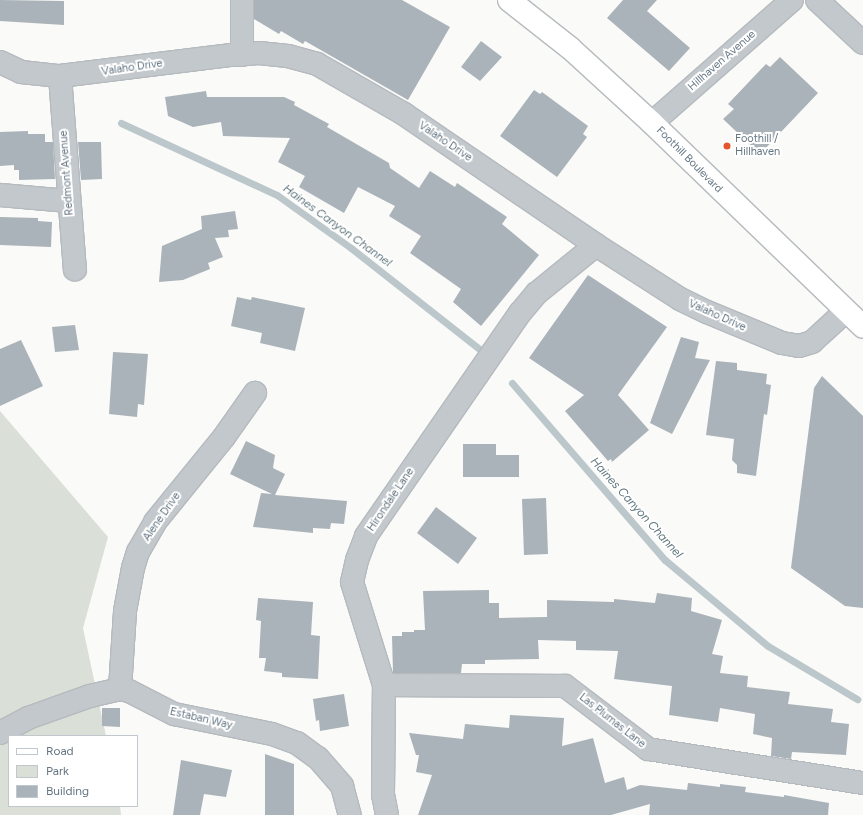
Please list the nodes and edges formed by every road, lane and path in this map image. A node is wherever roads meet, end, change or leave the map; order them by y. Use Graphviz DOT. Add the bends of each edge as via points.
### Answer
graph roads {
  1 [pos="242,0"];
  2 [pos="509,0"];
  3 [pos="792,0"];
  4 [pos="818,0"];
  5 [pos="863,43"];
  6 [pos="242,55"];
  7 [pos="0,62"];
  8 [pos="60,76"];
  9 [pos="652,123"];
  10 [pos="0,196"];
  11 [pos="68,201"];
  12 [pos="596,245"];
  13 [pos="75,269"];
  14 [pos="846,311"];
  15 [pos="863,327"];
  16 [pos="255,393"];
  17 [pos="384,685"];
  18 [pos="120,689"];
  19 [pos="0,733"];
  20 [pos="863,783"];
  21 [pos="350,815"];
  22 [pos="387,815"];
  1 -- 6 [label="street"];
  2 -- 9 [label="main road, Foothill Boulevard" via="565,44"];
  3 -- 9 [label="street, Hillhaven Avenue"];
  4 -- 5 [label="street"];
  6 -- 8 [label="street, Valaho Drive"];
  6 -- 12 [label="street, Valaho Drive" via="288,56 317,64 404,114"];
  7 -- 8 [label="street, Valaho Drive" via="21,72"];
  8 -- 11 [label="street, Redmont Avenue"];
  9 -- 14 [label="main road, Foothill Boulevard"];
  10 -- 11 [label="street"];
  11 -- 13 [label="street, Redmont Avenue"];
  12 -- 14 [label="street, Valaho Drive" via="680,299 792,346 812,342"];
  12 -- 17 [label="street, Hirondale Lane" via="537,293 520,313 366,536 352,582"];
  14 -- 15 [label="main road, Foothill Boulevard"];
  16 -- 18 [label="street, Alene Drive" via="224,437 155,522 138,552 125,611"];
  17 -- 20 [label="street, Las Plumas Lane" via="565,686 648,749"];
  17 -- 22 [label="street, Hirondale Lane" via="383,795"];
  18 -- 19 [label="street, Estaban Way" via="97,694 28,718"];
  18 -- 21 [label="street, Estaban Way" via="138,694 174,714 272,734 298,743 318,758 342,786"];
}
